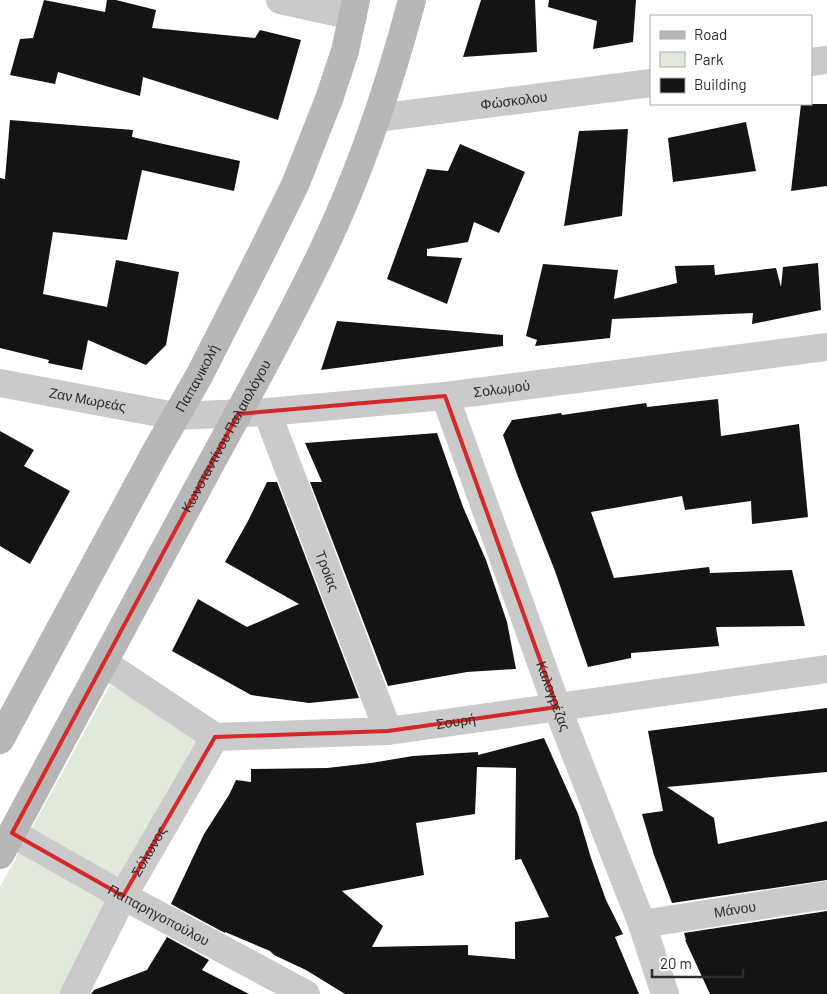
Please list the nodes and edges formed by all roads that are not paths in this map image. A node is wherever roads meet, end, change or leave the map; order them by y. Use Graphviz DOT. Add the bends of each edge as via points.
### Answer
graph roads {
  1 [pos="280,0"];
  2 [pos="412,0"];
  3 [pos="355,8"];
  4 [pos="827,60"];
  5 [pos="812,62"];
  6 [pos="650,83"];
  7 [pos="377,118"];
  8 [pos="827,348"];
  9 [pos="0,383"];
  10 [pos="445,396"];
  11 [pos="267,412"];
  12 [pos="238,414"];
  13 [pos="175,416"];
  14 [pos="104,663"];
  15 [pos="827,669"];
  16 [pos="557,707"];
  17 [pos="388,730"];
  18 [pos="215,736"];
  19 [pos="0,740"];
  20 [pos="6,844"];
  21 [pos="827,895"];
  22 [pos="123,896"];
  23 [pos="642,924"];
  24 [pos="74,994"];
  25 [pos="306,994"];
  26 [pos="665,994"];
  1 -- 3 [label="street"];
  2 -- 7 [label="main road, Κωνσταντίνου Παλαιολόγου"];
  3 -- 13 [label="main road, Παπανικολή" via="329,99 294,185"];
  4 -- 5 [label="street"];
  6 -- 7 [label="street, Φώσκολου"];
  7 -- 12 [label="main road, Κωνσταντίνου Παλαιολόγου" via="323,251"];
  8 -- 10 [label="street, Σολωμού"];
  9 -- 13 [label="street, Ζαν Μωρεάς"];
  10 -- 11 [label="street, Σολωμού"];
  10 -- 16 [label="street, Καλογρέζας"];
  11 -- 12 [label="street, Σολωμού"];
  11 -- 17 [label="street, Τροίας"];
  12 -- 13 [label="street, Σολωμού"];
  12 -- 14 [label="main road, Κωνσταντίνου Παλαιολόγου"];
  13 -- 19 [label="main road, Παπανικολή"];
  14 -- 18 [label="street"];
  14 -- 20 [label="main road, Κωνσταντίνου Παλαιολόγου"];
  15 -- 16 [label="street, Σουρή"];
  16 -- 17 [label="street, Σουρή"];
  16 -- 23 [label="street, Καλογρέζας"];
  17 -- 18 [label="street, Σουρή"];
  18 -- 22 [label="street, Σόλωνος"];
  20 -- 22 [label="street, Παπαρηγοπούλου"];
  21 -- 23 [label="street, Μάνου"];
  22 -- 24 [label="street, Σόλωνος"];
  22 -- 25 [label="street, Παπαρηγοπούλου"];
  23 -- 26 [label="street, Καλογρέζας"];
}
